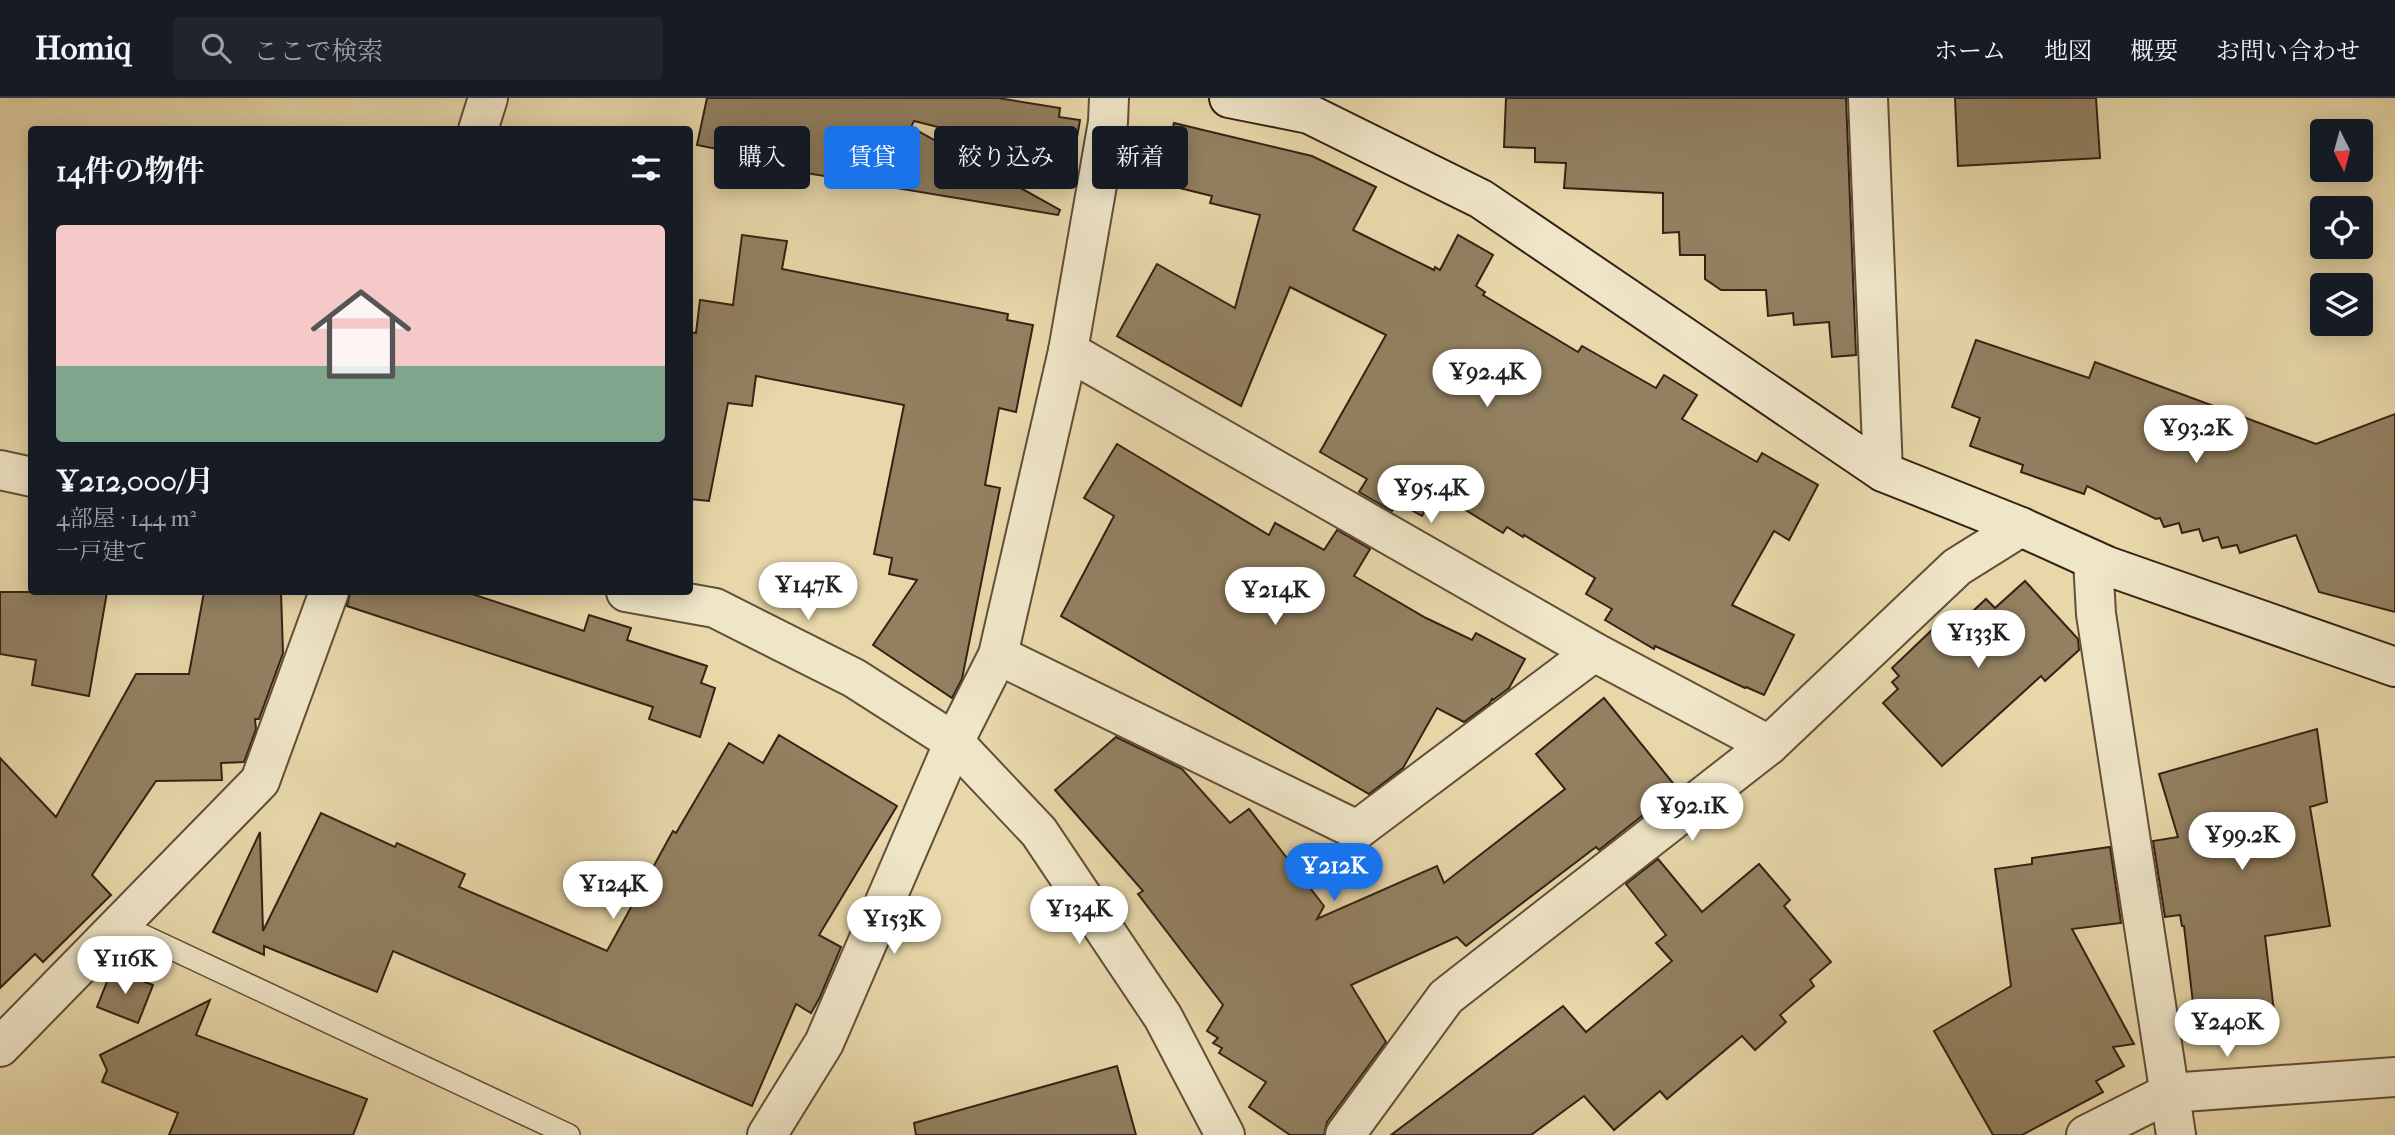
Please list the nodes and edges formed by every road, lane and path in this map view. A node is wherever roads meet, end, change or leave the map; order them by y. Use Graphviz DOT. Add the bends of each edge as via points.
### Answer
graph roads {
  1 [pos="488,98"];
  2 [pos="1109,98"];
  3 [pos="1229,98"];
  4 [pos="1868,98"];
  5 [pos="479,126"];
  6 [pos="1068,351"];
  7 [pos="0,470"];
  8 [pos="1883,472"];
  9 [pos="28,476"];
  10 [pos="2021,527"];
  11 [pos="2093,560"];
  12 [pos="328,595"];
  13 [pos="643,595"];
  14 [pos="1594,652"];
  15 [pos="998,655"];
  16 [pos="2395,667"];
  17 [pos="954,742"];
  18 [pos="1769,746"];
  19 [pos="121,925"];
  20 [pos="0,1047"];
  21 [pos="2395,1077"];
  22 [pos="2169,1093"];
  23 [pos="569,1135"];
  24 [pos="767,1135"];
  25 [pos="1225,1135"];
  26 [pos="1345,1135"];
  27 [pos="2086,1135"];
  28 [pos="2176,1135"];
  1 -- 5 [label="street"];
  2 -- 6 [label="street"];
  3 -- 8 [label="street" via="1309,114 1481,199"];
  4 -- 8 [label="street"];
  6 -- 14 [label="street"];
  6 -- 15 [label="street"];
  7 -- 9 [label="street"];
  8 -- 10 [label="street"];
  10 -- 11 [label="street"];
  10 -- 18 [label="street" via="1956,567"];
  11 -- 16 [label="street"];
  11 -- 22 [label="street" via="2098,628"];
  12 -- 19 [label="street" via="260,781"];
  13 -- 17 [label="street" via="715,608 854,678"];
  14 -- 15 [label="street" via="1357,830"];
  14 -- 18 [label="street"];
  15 -- 17 [label="street"];
  17 -- 24 [label="street" via="824,1043"];
  17 -- 25 [label="street" via="1039,832 1163,1017"];
  18 -- 26 [label="street" via="1446,996"];
  19 -- 20 [label="street"];
  19 -- 23 [label="lane"];
  21 -- 22 [label="street"];
  22 -- 27 [label="street"];
  22 -- 28 [label="street"];
}
